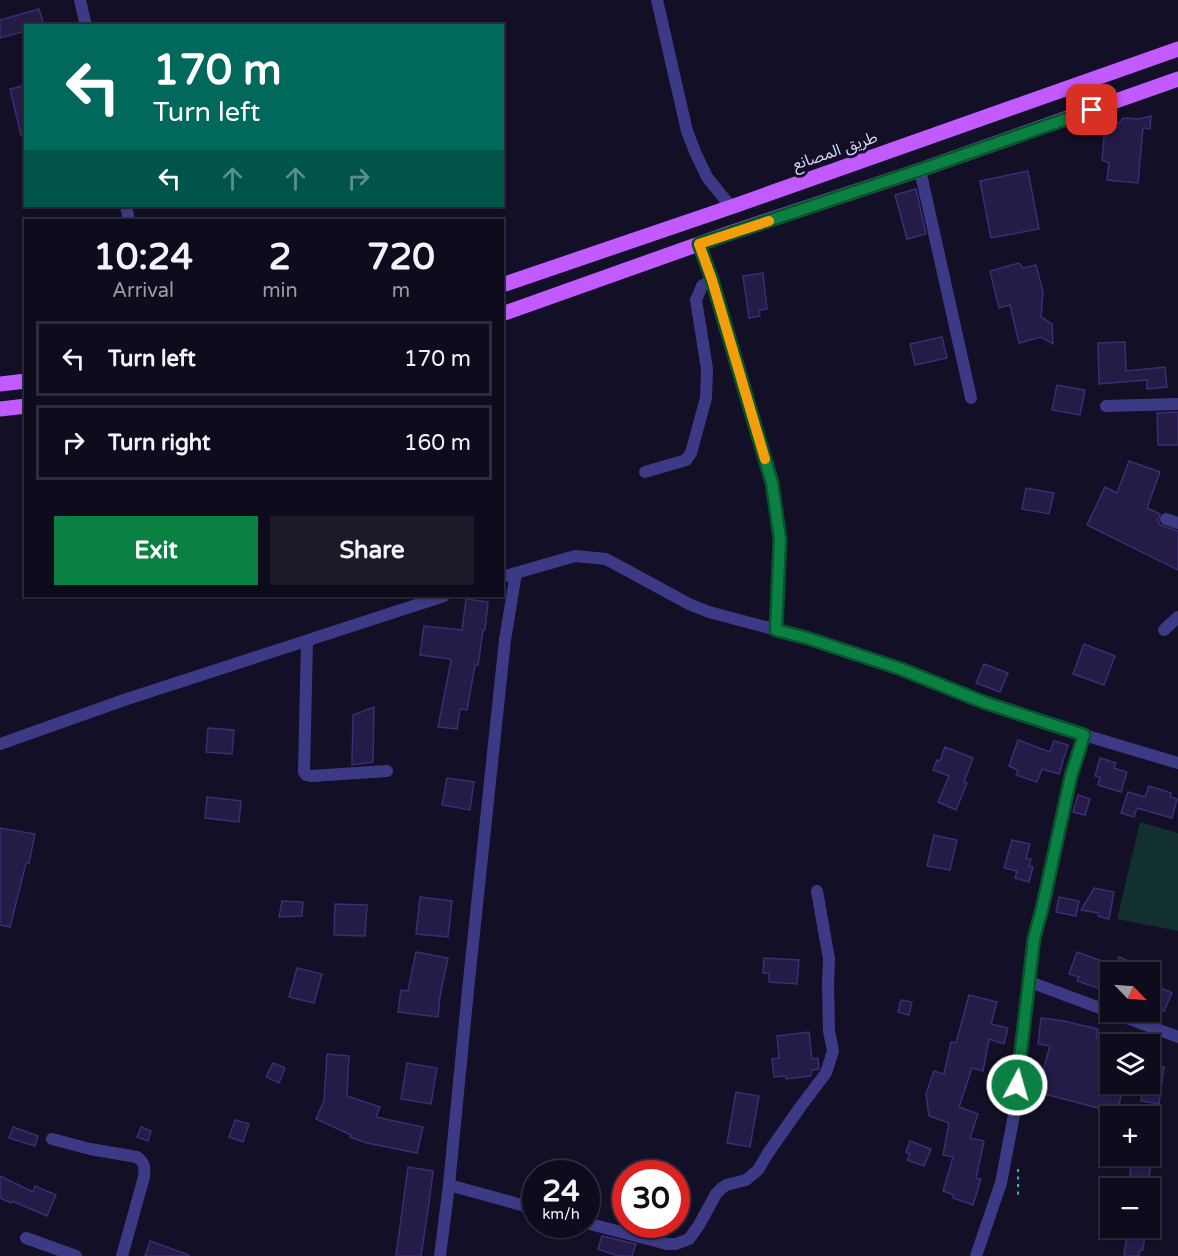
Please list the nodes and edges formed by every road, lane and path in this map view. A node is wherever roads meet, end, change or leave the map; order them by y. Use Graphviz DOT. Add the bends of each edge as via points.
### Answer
graph roads {
  1 [pos="80,0"];
  2 [pos="657,0"];
  3 [pos="86,24"];
  4 [pos="1178,49"];
  5 [pos="1178,79"];
  6 [pos="920,170"];
  7 [pos="731,207"];
  8 [pos="699,244"];
  9 [pos="712,280"];
  10 [pos="504,284"];
  11 [pos="504,313"];
  12 [pos="24,381"];
  13 [pos="0,384"];
  14 [pos="971,398"];
  15 [pos="1178,404"];
  16 [pos="24,406"];
  17 [pos="1106,406"];
  18 [pos="0,409"];
  19 [pos="645,472"];
  20 [pos="516,573"];
  21 [pos="504,577"];
  22 [pos="441,597"];
  23 [pos="1178,617"];
  24 [pos="776,630"];
  25 [pos="1164,630"];
  26 [pos="307,641"];
  27 [pos="1084,735"];
  28 [pos="0,744"];
  29 [pos="1178,763"];
  30 [pos="387,771"];
  31 [pos="817,891"];
  32 [pos="1030,982"];
  33 [pos="1178,1037"];
  34 [pos="52,1139"];
  35 [pos="449,1185"];
  36 [pos="522,1205"];
  37 [pos="600,1226"];
  38 [pos="26,1238"];
  39 [pos="76,1256"];
  40 [pos="123,1256"];
  41 [pos="440,1256"];
  42 [pos="976,1256"];
  1 -- 3 [label="street"];
  2 -- 7 [label="street" via="687,131 707,177"];
  4 -- 7 [label="main road, طريق المصانع"];
  5 -- 6 [label="main road"];
  6 -- 8 [label="main road"];
  6 -- 14 [label="street"];
  7 -- 10 [label="main road, طريق المصانع"];
  8 -- 9 [label="street"];
  8 -- 11 [label="main road"];
  9 -- 19 [label="street" via="702,286 696,300 706,398 691,453 686,460"];
  9 -- 24 [label="street" via="772,483 780,539"];
  12 -- 13 [label="main road"];
  15 -- 17 [label="street"];
  16 -- 18 [label="main road"];
  20 -- 21 [label="street"];
  20 -- 24 [label="street" via="575,556 606,559 689,604"];
  20 -- 35 [label="street"];
  22 -- 26 [label="street"];
  23 -- 25 [label="street"];
  24 -- 27 [label="street" via="901,669 983,702"];
  26 -- 28 [label="street"];
  26 -- 30 [label="street" via="304,772 312,776"];
  27 -- 29 [label="street"];
  27 -- 32 [label="street" via="1034,938"];
  31 -- 37 [label="street" via="829,959 829,1031 833,1051 826,1073 758,1170 716,1194 690,1239 667,1244"];
  32 -- 33 [label="street"];
  32 -- 42 [label="street" via="1014,1115 1001,1183"];
  34 -- 40 [label="street" via="142,1161 144,1177"];
  35 -- 36 [label="street"];
  35 -- 41 [label="street"];
  38 -- 39 [label="street"];
}
